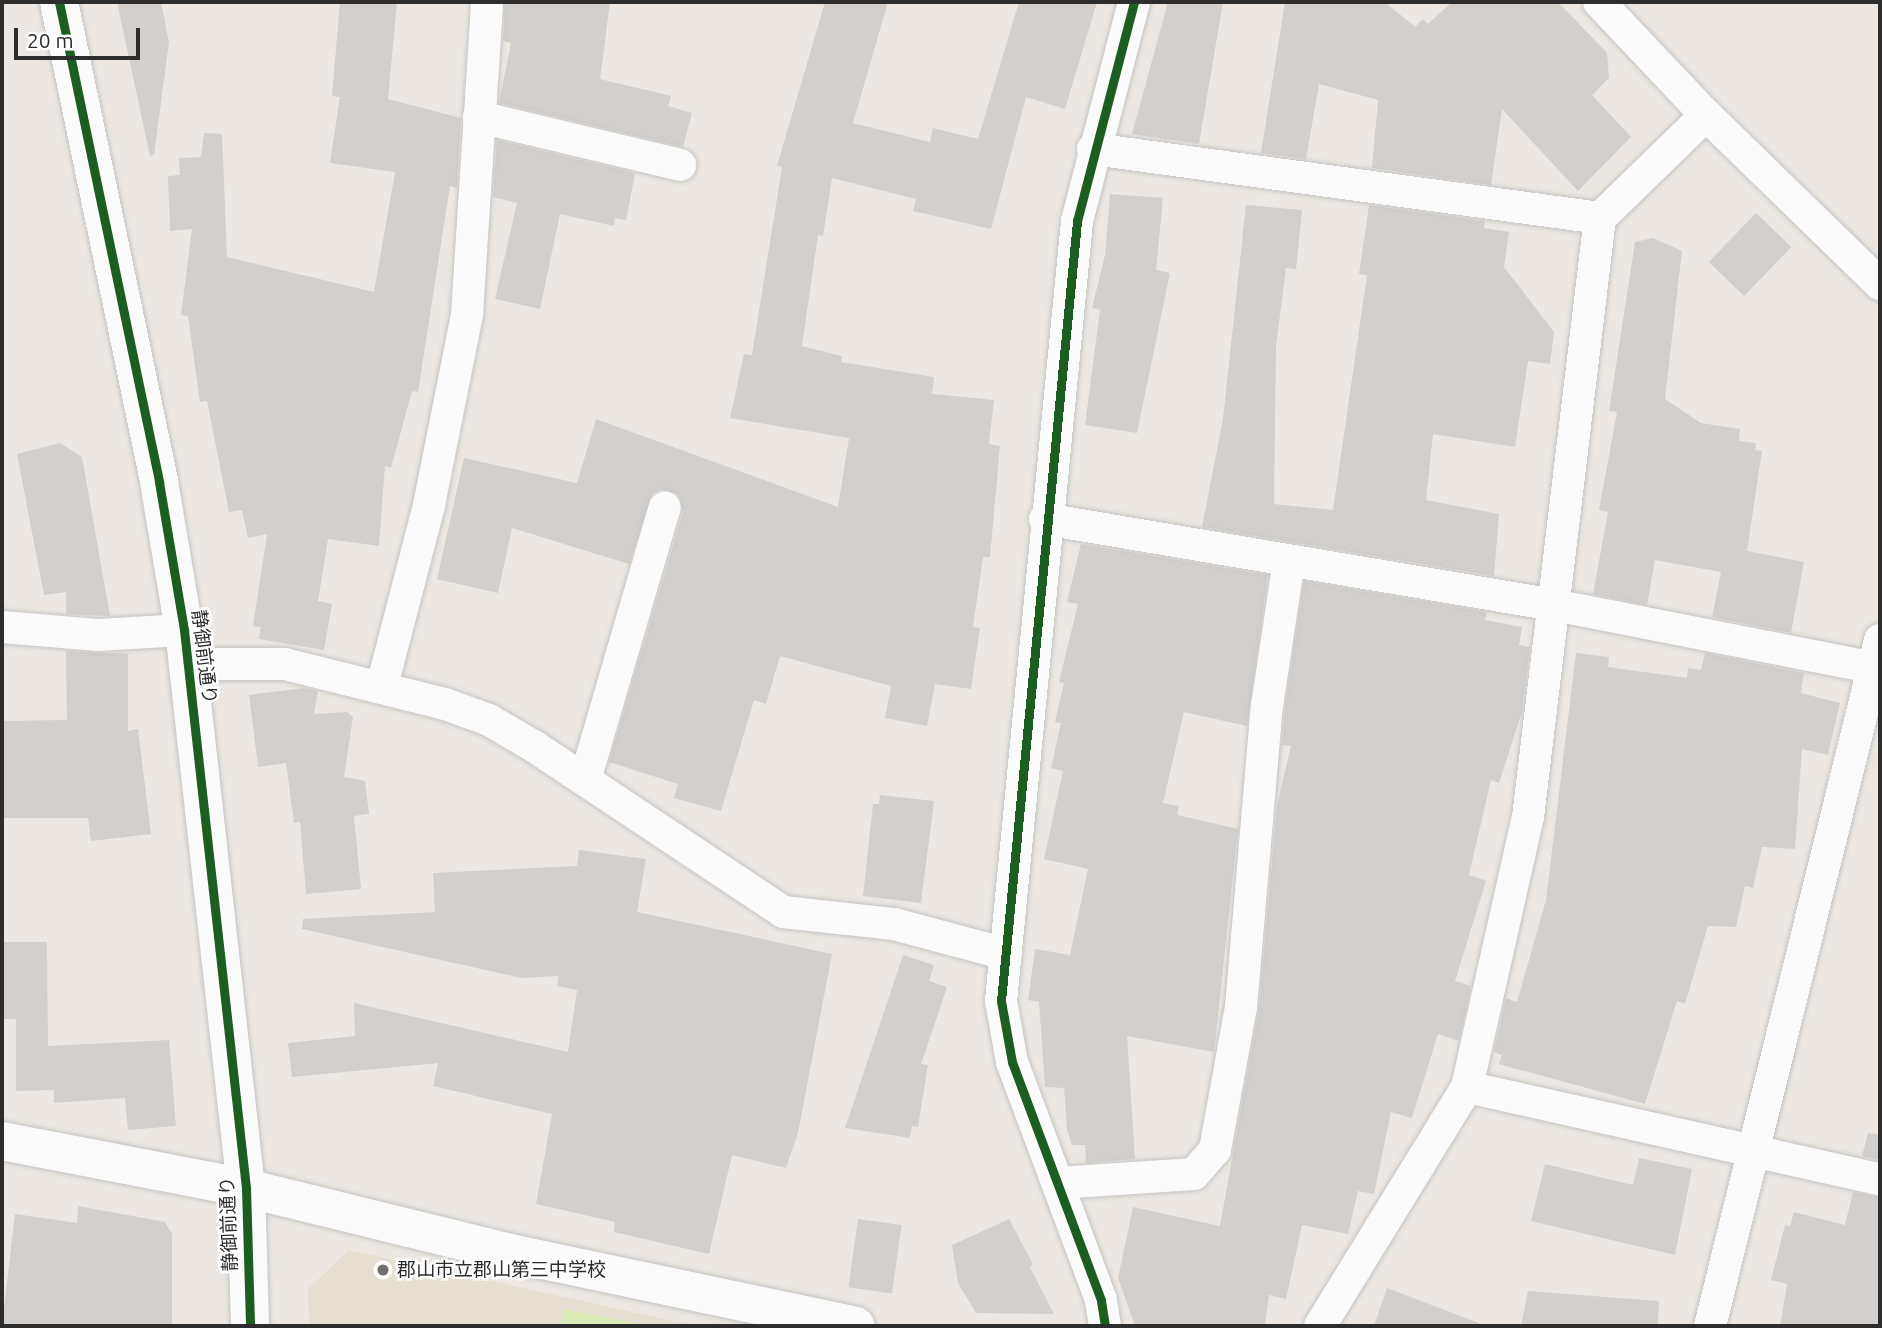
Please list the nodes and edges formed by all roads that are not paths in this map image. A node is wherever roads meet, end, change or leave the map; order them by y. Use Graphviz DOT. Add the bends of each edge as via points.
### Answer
graph roads {
  1 [pos="59,2"];
  2 [pos="487,2"];
  3 [pos="1135,2"];
  4 [pos="1600,2"];
  5 [pos="1706,115"];
  6 [pos="479,117"];
  7 [pos="1093,149"];
  8 [pos="680,164"];
  9 [pos="1600,218"];
  10 [pos="1880,284"];
  11 [pos="664,507"];
  12 [pos="1045,519"];
  13 [pos="1289,561"];
  14 [pos="1554,606"];
  15 [pos="2,627"];
  16 [pos="186,647"];
  17 [pos="1877,654"];
  18 [pos="382,686"];
  19 [pos="585,780"];
  20 [pos="1006,954"];
  21 [pos="1467,1087"];
  22 [pos="2,1141"];
  23 [pos="1751,1147"];
  24 [pos="1880,1180"];
  25 [pos="1058,1183"];
  26 [pos="246,1188"];
  27 [pos="250,1326"];
  28 [pos="855,1326"];
  29 [pos="1105,1326"];
  30 [pos="1320,1326"];
  31 [pos="1710,1326"];
  1 -- 16 [label="street, 静御前通り" via="159,482"];
  2 -- 6 [label="street"];
  3 -- 7 [label="street"];
  4 -- 5 [label="street"];
  5 -- 9 [label="street"];
  5 -- 10 [label="street"];
  6 -- 8 [label="street"];
  6 -- 18 [label="street" via="467,314 429,505"];
  7 -- 9 [label="street"];
  7 -- 12 [label="street" via="1077,221"];
  9 -- 14 [label="street"];
  11 -- 19 [label="street"];
  12 -- 13 [label="street"];
  12 -- 20 [label="street"];
  13 -- 14 [label="street"];
  13 -- 25 [label="street" via="1267,706 1241,1007 1214,1150 1194,1174"];
  14 -- 17 [label="street"];
  14 -- 21 [label="street" via="1528,817"];
  15 -- 16 [label="street"];
  16 -- 18 [label="street"];
  16 -- 26 [label="street, 静御前通り"];
  17 -- 23 [label="street"];
  18 -- 19 [label="street" via="489,720"];
  19 -- 20 [label="street" via="783,912 894,924"];
  20 -- 25 [label="street" via="1001,1001 1006,1034"];
  21 -- 23 [label="street"];
  21 -- 30 [label="street"];
  22 -- 26 [label="street"];
  23 -- 24 [label="street"];
  23 -- 31 [label="street"];
  25 -- 29 [label="street" via="1101,1300"];
  26 -- 27 [label="street, 静御前通り"];
  26 -- 28 [label="street" via="510,1252"];
}
